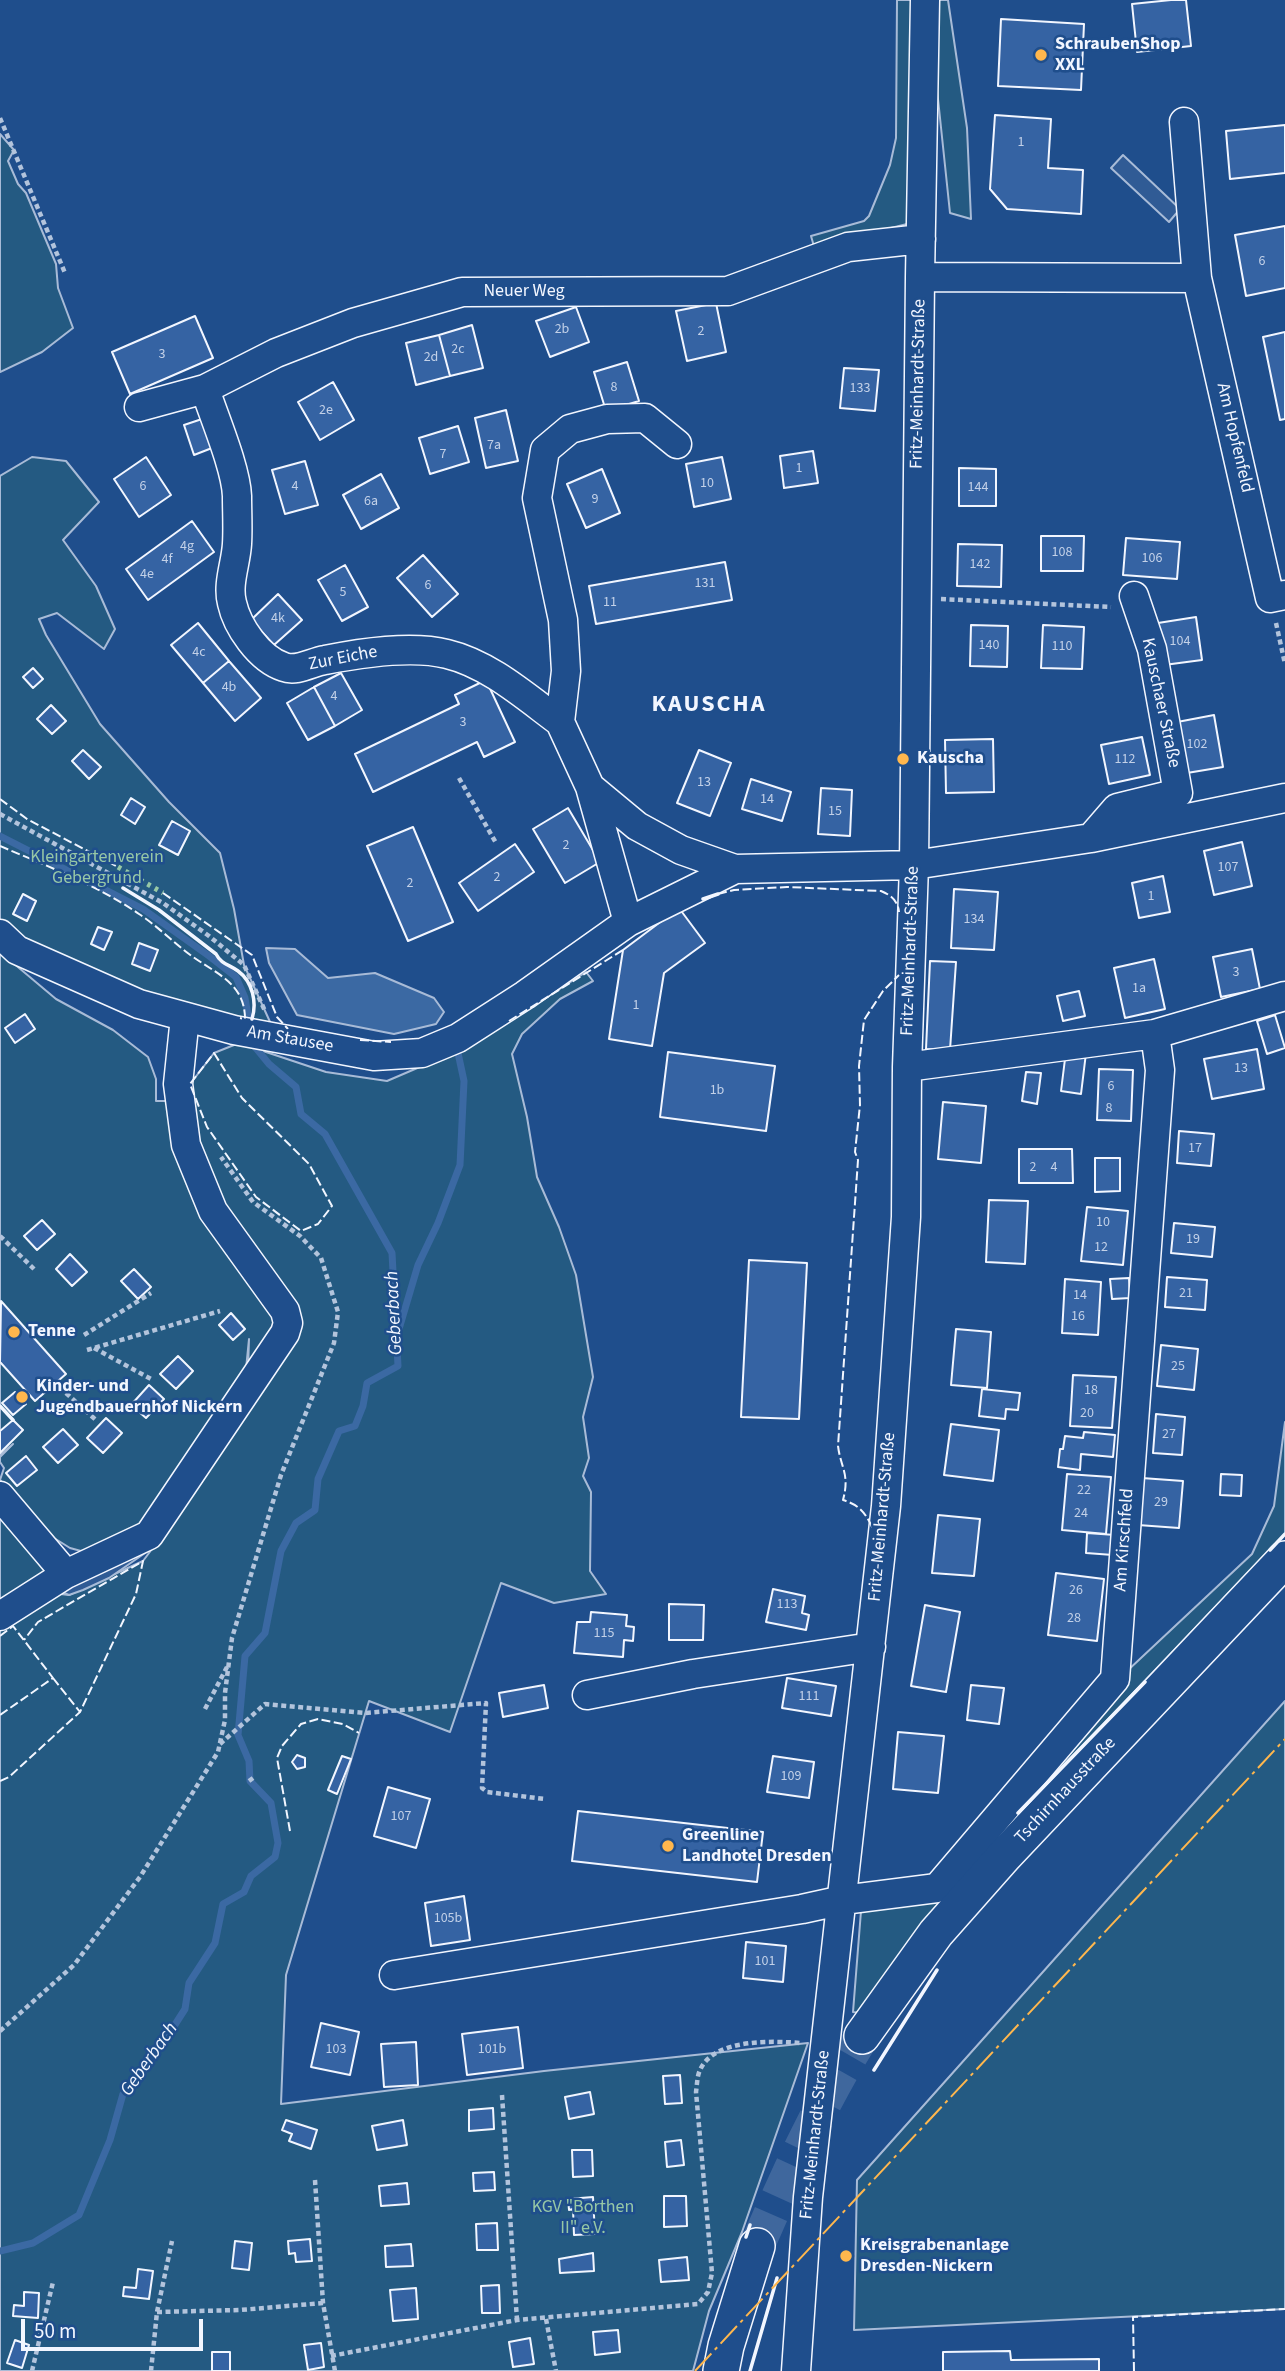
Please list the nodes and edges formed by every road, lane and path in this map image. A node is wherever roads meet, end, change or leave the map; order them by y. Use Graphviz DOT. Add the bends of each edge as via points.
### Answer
graph roads {
  1 [pos="925,0"];
  2 [pos="0,118"];
  3 [pos="1184,122"];
  4 [pos="921,239"];
  5 [pos="65,273"];
  6 [pos="920,277"];
  7 [pos="1197,278"];
  8 [pos="205,389"];
  9 [pos="139,407"];
  10 [pos="677,444"];
  11 [pos="1278,596"];
  12 [pos="916,598"];
  13 [pos="1137,605"];
  14 [pos="1285,664"];
  15 [pos="561,722"];
  16 [pos="459,778"];
  17 [pos="590,787"];
  18 [pos="1285,797"];
  19 [pos="0,814"];
  20 [pos="1091,838"];
  21 [pos="496,843"];
  22 [pos="914,865"];
  23 [pos="735,869"];
  24 [pos="628,922"];
  25 [pos="0,934"];
  26 [pos="573,959"];
  27 [pos="1285,996"];
  28 [pos="185,1017"];
  29 [pos="1155,1034"];
  30 [pos="271,1038"];
  31 [pos="907,1067"];
  32 [pos="217,1152"];
  33 [pos="0,1236"];
  34 [pos="34,1269"];
  35 [pos="152,1293"];
  36 [pos="220,1311"];
  37 [pos="84,1335"];
  38 [pos="94,1348"];
  39 [pos="87,1350"];
  40 [pos="151,1379"];
  41 [pos="66,1393"];
  42 [pos="97,1421"];
  43 [pos="0,1496"];
  44 [pos="1285,1559"];
  45 [pos="66,1574"];
  46 [pos="0,1616"];
  47 [pos="871,1647"];
  48 [pos="229,1663"];
  49 [pos="587,1695"];
  50 [pos="205,1709"];
  51 [pos="220,1744"];
  52 [pos="545,1798"];
  53 [pos="844,1900"];
  54 [pos="394,1975"];
  55 [pos="0,2031"];
  56 [pos="862,2036"];
  57 [pos="826,2044"];
  58 [pos="502,2095"];
  59 [pos="315,2180"];
  60 [pos="172,2241"];
  61 [pos="757,2246"];
  62 [pos="53,2282"];
  63 [pos="323,2303"];
  64 [pos="157,2312"];
  65 [pos="547,2319"];
  66 [pos="517,2320"];
  67 [pos="331,2356"];
  68 [pos="33,2371"];
  69 [pos="151,2371"];
  70 [pos="335,2371"];
  71 [pos="556,2371"];
  72 [pos="721,2371"];
  73 [pos="796,2371"];
  1 -- 4 [label="street, Fritz-Meinhardt-Straße"];
  2 -- 5 [label="path"];
  3 -- 7 [label="street, Am Hopfenfeld"];
  4 -- 6 [label="street, Fritz-Meinhardt-Straße"];
  4 -- 8 [label="street, Neuer Weg" via="848,247 728,291 462,292 353,323 276,353"];
  6 -- 7 [label="street"];
  6 -- 12 [label="street, Fritz-Meinhardt-Straße"];
  7 -- 11 [label="street, Am Hopfenfeld"];
  8 -- 9 [label="street, Neuer Weg"];
  8 -- 15 [label="street, Zur Eiche" via="237,492 231,601 258,650 285,668 388,650 446,654 477,665"];
  10 -- 15 [label="street, Zur Eiche" via="645,418 607,419 570,429 545,450 537,498 563,620 566,671"];
  11 -- 14 [label="path"];
  12 -- 13 [label="path"];
  12 -- 22 [label="street, Fritz-Meinhardt-Straße"];
  13 -- 20 [label="street, Kauschaer Straße" via="1152,649 1178,793 1117,808"];
  15 -- 17 [label="street, Zur Eiche"];
  16 -- 21 [label="path"];
  17 -- 23 [label="street, Zur Eiche" via="637,826 681,850"];
  17 -- 24 [label="street, Zur Eiche"];
  18 -- 20 [label="street"];
  19 -- 30 [label="path" via="163,902 209,936 244,965"];
  20 -- 22 [label="street"];
  22 -- 23 [label="street, Zur Eiche"];
  22 -- 31 [label="street, Fritz-Meinhardt-Straße"];
  23 -- 24 [label="street, Zur Eiche"];
  24 -- 26 [label="street, Zur Eiche"];
  25 -- 28 [label="street, Am Stausee" via="17,950 139,1004"];
  26 -- 30 [label="street, Am Stausee" via="525,995 449,1042 422,1053 374,1056"];
  27 -- 29 [label="street"];
  28 -- 30 [label="street, Am Stausee"];
  28 -- 45 [label="street" via="178,1084 187,1144 213,1211 285,1311 288,1323 149,1535"];
  29 -- 31 [label="street"];
  29 -- 53 [label="street, Am Kirschfeld" via="1160,1070 1115,1679 937,1888"];
  31 -- 47 [label="street, Fritz-Meinhardt-Straße" via="906,1217 886,1506"];
  32 -- 48 [label="path" via="253,1202 300,1236 321,1258 338,1312 334,1343 281,1475 232,1638"];
  33 -- 34 [label="path"];
  35 -- 37 [label="path"];
  36 -- 38 [label="path"];
  38 -- 39 [label="path"];
  38 -- 40 [label="path"];
  41 -- 42 [label="path"];
  43 -- 45 [label="street"];
  44 -- 56 [label="main road, Tschirnhausstraße" via="1005,1855 936,1934"];
  45 -- 46 [label="street"];
  47 -- 49 [label="street"];
  47 -- 53 [label="street, Fritz-Meinhardt-Straße"];
  48 -- 50 [label="path"];
  48 -- 51 [label="path"];
  51 -- 52 [label="path" via="265,1704 365,1713 486,1703 482,1788"];
  51 -- 55 [label="path" via="140,1877 74,1965"];
  53 -- 54 [label="street"];
  53 -- 57 [label="street, Fritz-Meinhardt-Straße"];
  57 -- 65 [label="path" via="746,2043 715,2054 700,2069 696,2092 712,2273 708,2292 698,2304"];
  57 -- 73 [label="street, Fritz-Meinhardt-Straße" via="808,2197"];
  58 -- 66 [label="path"];
  59 -- 63 [label="path"];
  60 -- 64 [label="path"];
  61 -- 72 [label="main road"];
  62 -- 68 [label="path"];
  63 -- 64 [label="path"];
  63 -- 67 [label="path"];
  64 -- 69 [label="path"];
  65 -- 66 [label="path"];
  65 -- 71 [label="path"];
  66 -- 67 [label="path"];
  67 -- 70 [label="path"];
}
